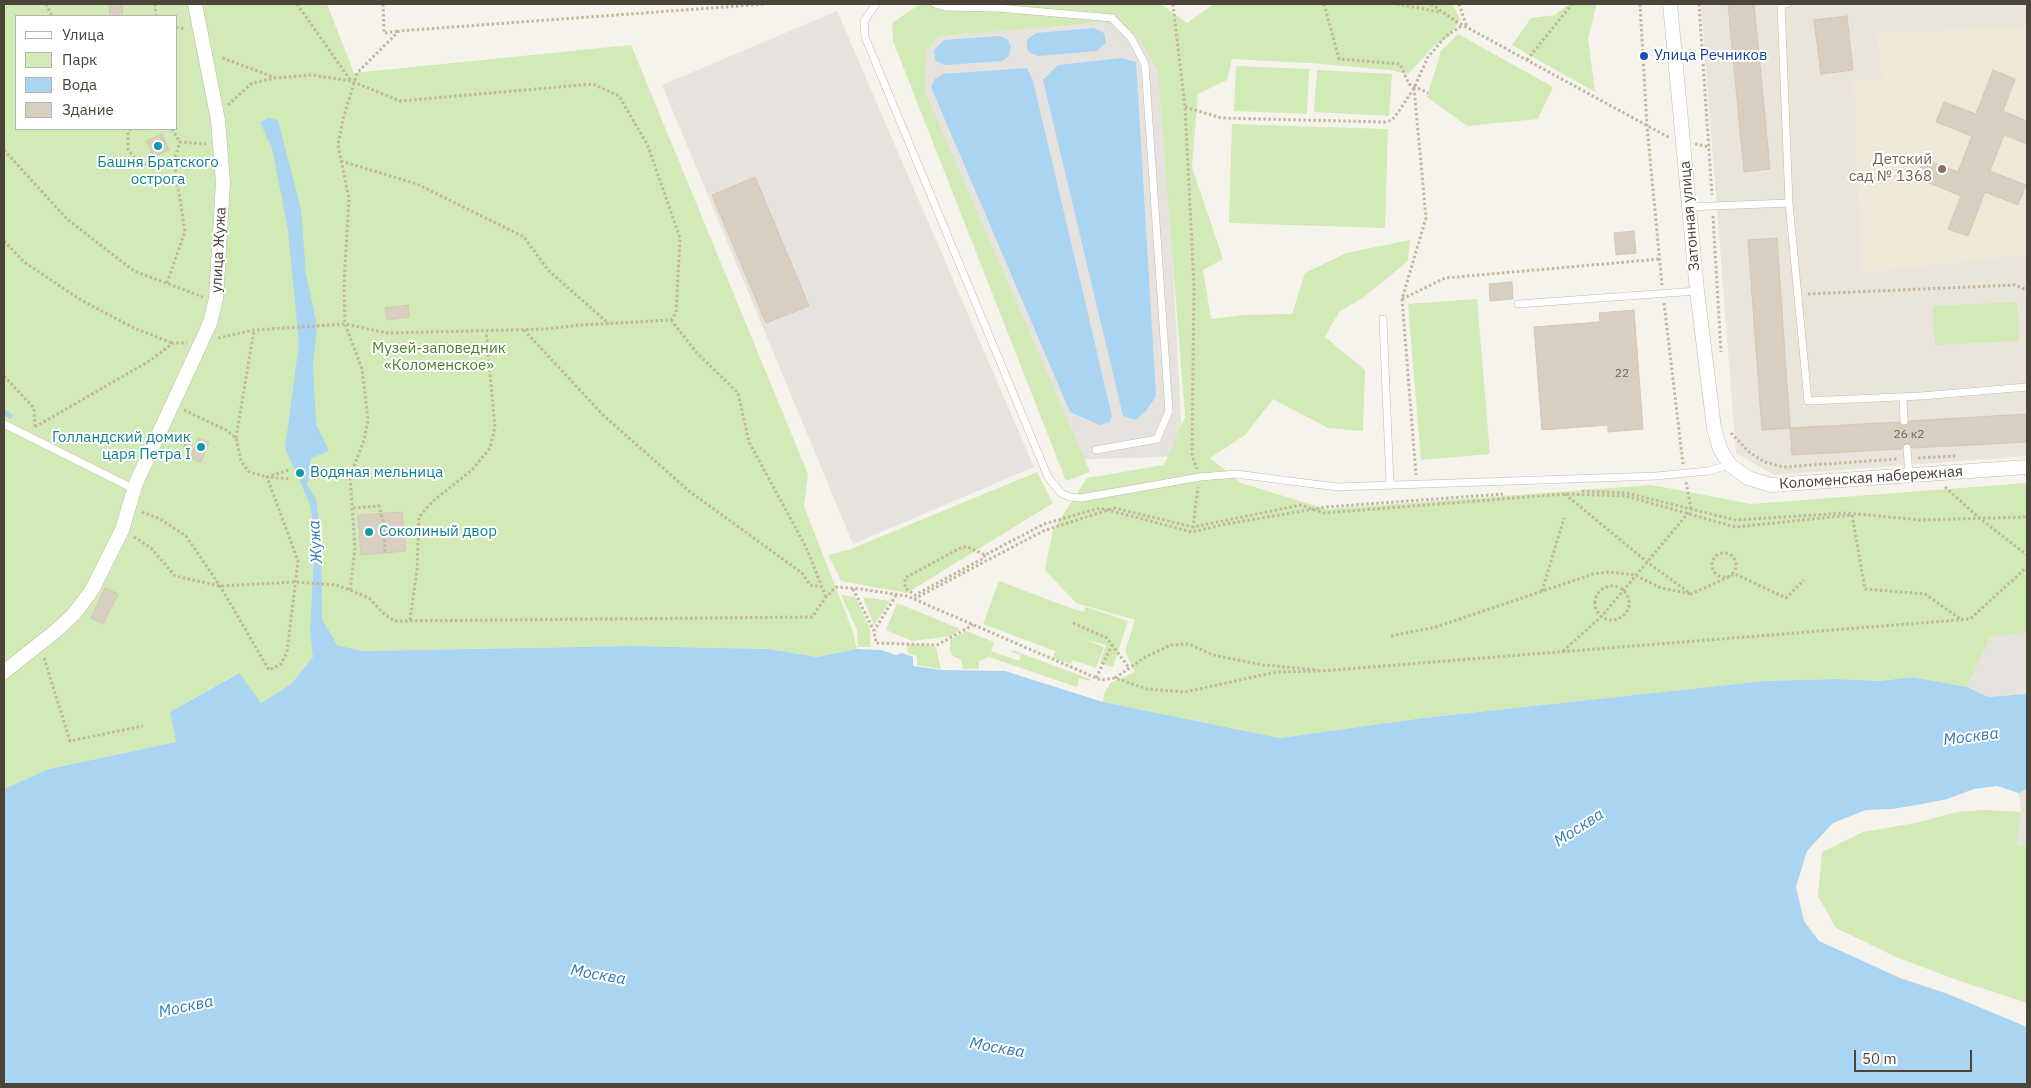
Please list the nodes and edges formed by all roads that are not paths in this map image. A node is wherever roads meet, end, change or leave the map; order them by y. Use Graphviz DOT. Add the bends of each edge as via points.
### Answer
graph roads {
  1 [pos="195,4"];
  2 [pos="876,4"];
  3 [pos="935,4"];
  4 [pos="1670,4"];
  5 [pos="1787,4"];
  6 [pos="1789,203"];
  7 [pos="1689,207"];
  8 [pos="1697,291"];
  9 [pos="1518,304"];
  10 [pos="1383,319"];
  11 [pos="2027,387"];
  12 [pos="1903,397"];
  13 [pos="1904,421"];
  14 [pos="4,424"];
  15 [pos="1714,428"];
  16 [pos="1906,448"];
  17 [pos="1096,450"];
  18 [pos="1730,465"];
  19 [pos="2027,467"];
  20 [pos="1909,476"];
  21 [pos="1390,484"];
  22 [pos="136,486"];
  23 [pos="4,672"];
  1 -- 22 [label="street, улица Жужа" via="221,147 216,299 210,323"];
  2 -- 21 [label="lane" via="864,21 865,37 1053,486 1070,497 1081,498 1200,477 1236,474 1337,486"];
  3 -- 17 [label="lane" via="1112,18 1131,38 1145,64 1169,411 1157,439"];
  4 -- 7 [label="street, Затонная улица"];
  5 -- 6 [label="lane" via="1781,4"];
  6 -- 7 [label="lane"];
  6 -- 12 [label="lane" via="1808,401"];
  7 -- 8 [label="street, Затонная улица"];
  8 -- 9 [label="lane"];
  8 -- 15 [label="street, Затонная улица"];
  10 -- 21 [label="lane"];
  11 -- 12 [label="lane"];
  12 -- 13 [label="lane"];
  14 -- 22 [label="lane"];
  15 -- 18 [label="street, Коломенская набережная" via="1720,449"];
  16 -- 20 [label="lane"];
  18 -- 20 [label="street, Коломенская набережная" via="1748,478 1771,484"];
  18 -- 21 [label="lane" via="1684,473"];
  19 -- 20 [label="street, Коломенская набережная"];
  22 -- 23 [label="street, улица Жужа" via="122,530 92,590 74,614"];
}
